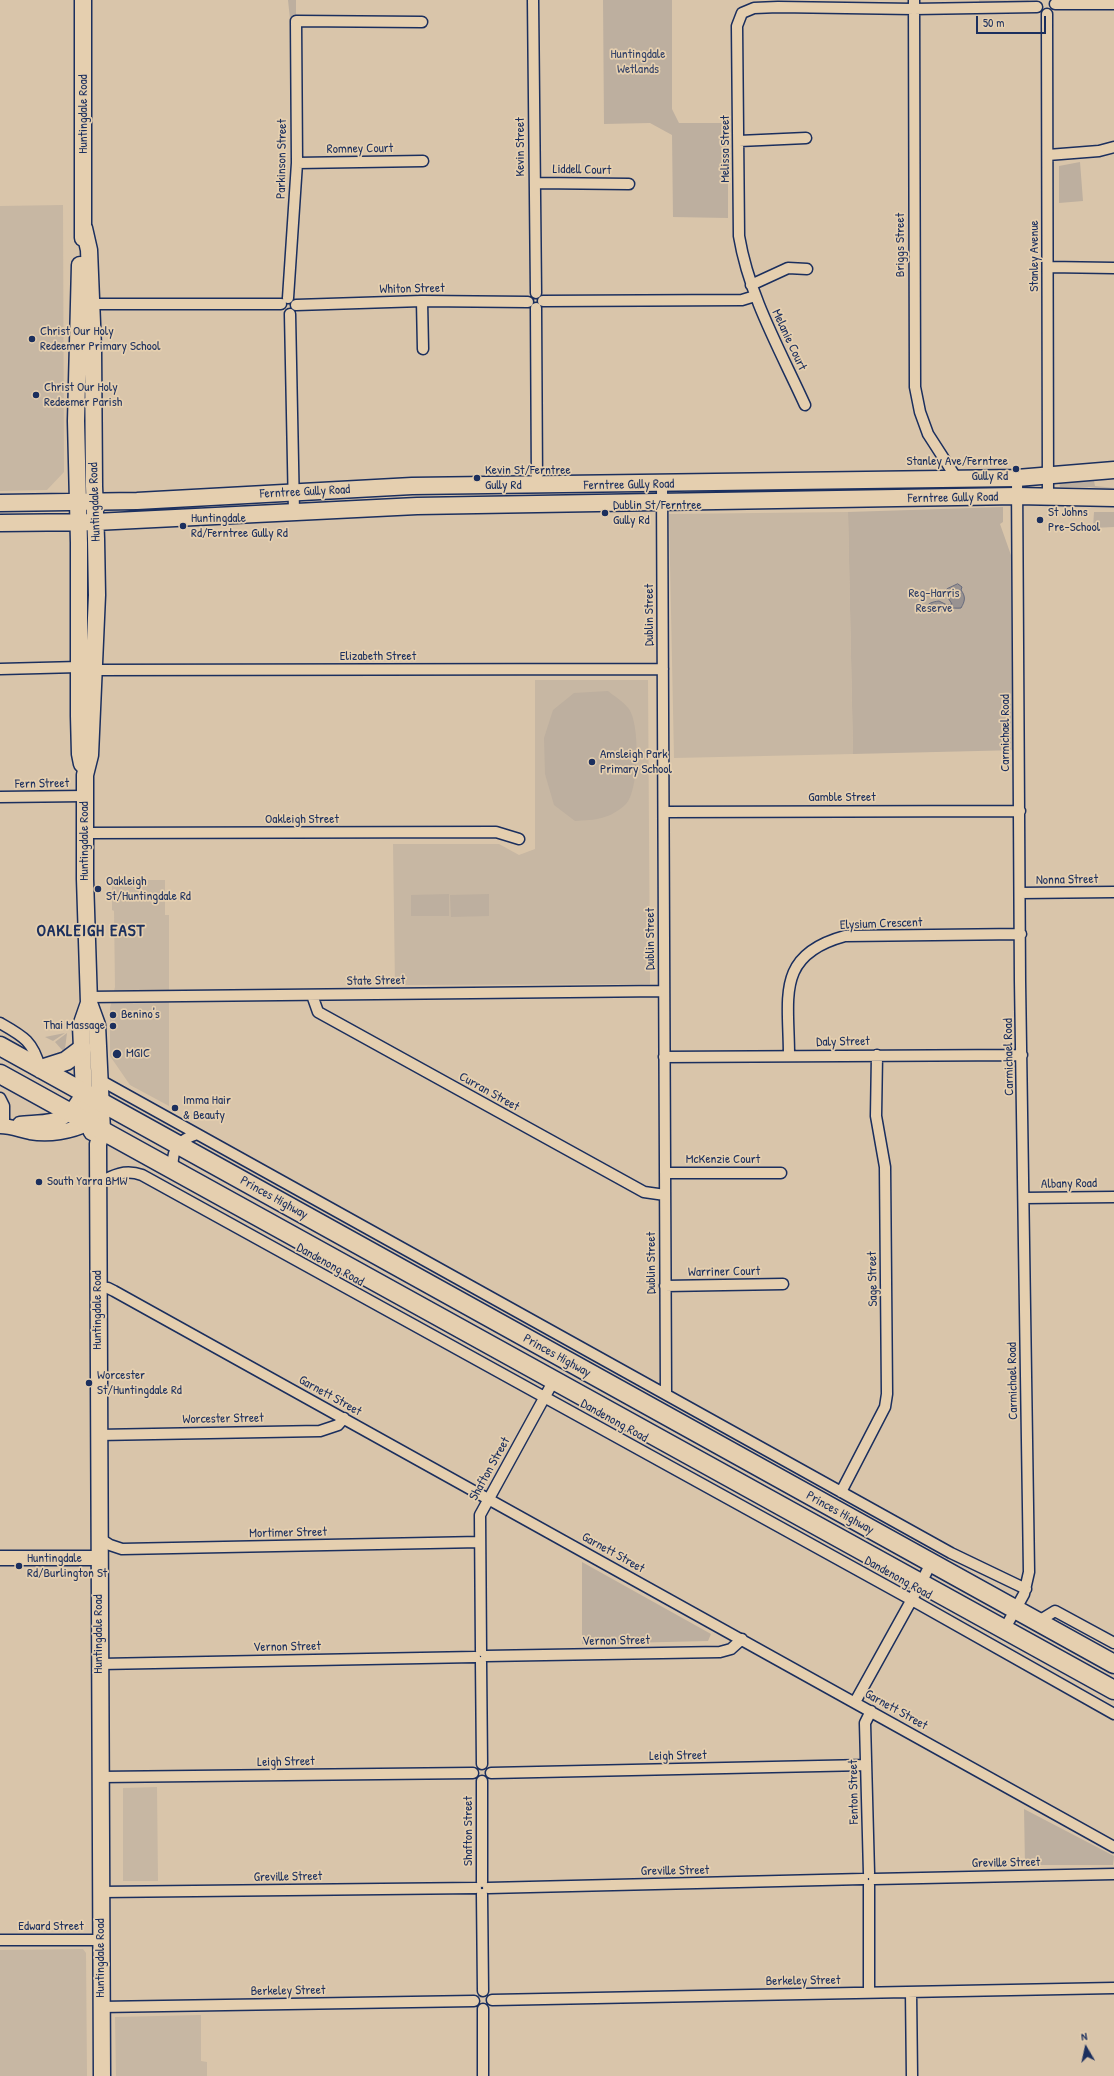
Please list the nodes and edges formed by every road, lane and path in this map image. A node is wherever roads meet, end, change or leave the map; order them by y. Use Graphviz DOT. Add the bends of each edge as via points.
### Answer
graph roads {
  1 [pos="83,0"];
  2 [pos="533,0"];
  3 [pos="1054,2"];
  4 [pos="1038,3"];
  5 [pos="778,4"];
  6 [pos="914,4"];
  7 [pos="1114,4"];
  8 [pos="1047,14"];
  9 [pos="422,22"];
  10 [pos="806,138"];
  11 [pos="739,141"];
  12 [pos="1114,147"];
  13 [pos="1048,155"];
  14 [pos="423,162"];
  15 [pos="297,163"];
  16 [pos="535,183"];
  17 [pos="629,184"];
  18 [pos="807,268"];
  19 [pos="1048,268"];
  20 [pos="1114,268"];
  21 [pos="751,285"];
  22 [pos="754,296"];
  23 [pos="284,301"];
  24 [pos="422,301"];
  25 [pos="85,304"];
  26 [pos="536,304"];
  27 [pos="293,309"];
  28 [pos="423,349"];
  29 [pos="805,405"];
  30 [pos="1114,470"];
  31 [pos="1048,476"];
  32 [pos="1017,478"];
  33 [pos="957,479"];
  34 [pos="662,484"];
  35 [pos="537,486"];
  36 [pos="293,493"];
  37 [pos="1017,496"];
  38 [pos="1048,497"];
  39 [pos="1114,498"];
  40 [pos="94,502"];
  41 [pos="663,502"];
  42 [pos="0,503"];
  43 [pos="77,503"];
  44 [pos="294,512"];
  45 [pos="78,522"];
  46 [pos="95,522"];
  47 [pos="0,523"];
  48 [pos="0,669"];
  49 [pos="86,669"];
  50 [pos="663,669"];
  51 [pos="85,796"];
  52 [pos="0,797"];
  53 [pos="1020,811"];
  54 [pos="664,812"];
  55 [pos="85,833"];
  56 [pos="519,839"];
  57 [pos="1114,892"];
  58 [pos="1020,893"];
  59 [pos="1021,934"];
  60 [pos="664,991"];
  61 [pos="312,995"];
  62 [pos="88,1000"];
  63 [pos="0,1023"];
  64 [pos="0,1046"];
  65 [pos="82,1049"];
  66 [pos="877,1055"];
  67 [pos="1022,1055"];
  68 [pos="789,1056"];
  69 [pos="664,1057"];
  70 [pos="41,1069"];
  71 [pos="0,1074"];
  72 [pos="100,1080"];
  73 [pos="84,1093"];
  74 [pos="0,1098"];
  75 [pos="101,1102"];
  76 [pos="69,1113"];
  77 [pos="5,1126"];
  78 [pos="96,1133"];
  79 [pos="197,1134"];
  80 [pos="179,1144"];
  81 [pos="173,1170"];
  82 [pos="665,1173"];
  83 [pos="782,1173"];
  84 [pos="98,1183"];
  85 [pos="665,1195"];
  86 [pos="1114,1197"];
  87 [pos="1024,1198"];
  88 [pos="783,1284"];
  89 [pos="665,1286"];
  90 [pos="98,1287"];
  91 [pos="499,1301"];
  92 [pos="489,1318"];
  93 [pos="554,1380"];
  94 [pos="666,1393"];
  95 [pos="544,1398"];
  96 [pos="344,1418"];
  97 [pos="98,1435"];
  98 [pos="841,1492"];
  99 [pos="488,1498"];
  100 [pos="99,1538"];
  101 [pos="480,1542"];
  102 [pos="0,1558"];
  103 [pos="99,1558"];
  104 [pos="931,1563"];
  105 [pos="921,1584"];
  106 [pos="1026,1589"];
  107 [pos="912,1600"];
  108 [pos="1015,1610"];
  109 [pos="1037,1622"];
  110 [pos="1004,1630"];
  111 [pos="742,1639"];
  112 [pos="1114,1642"];
  113 [pos="481,1656"];
  114 [pos="100,1664"];
  115 [pos="1114,1664"];
  116 [pos="1114,1690"];
  117 [pos="855,1702"];
  118 [pos="871,1711"];
  119 [pos="1114,1714"];
  120 [pos="482,1764"];
  121 [pos="866,1765"];
  122 [pos="473,1773"];
  123 [pos="491,1773"];
  124 [pos="100,1777"];
  125 [pos="482,1781"];
  126 [pos="1114,1847"];
  127 [pos="1114,1874"];
  128 [pos="869,1879"];
  129 [pos="482,1888"];
  130 [pos="101,1892"];
  131 [pos="0,1940"];
  132 [pos="101,1940"];
  133 [pos="1114,1988"];
  134 [pos="483,1992"];
  135 [pos="869,1992"];
  136 [pos="911,1992"];
  137 [pos="492,2000"];
  138 [pos="474,2001"];
  139 [pos="101,2007"];
  140 [pos="483,2009"];
  141 [pos="102,2076"];
  142 [pos="483,2076"];
  143 [pos="912,2076"];
  1 -- 25 [label="main road, Huntingdale Road" via="84,228 89,250"];
  2 -- 16 [label="street, Kevin Street"];
  3 -- 7 [label="street"];
  3 -- 8 [label="street" via="1054,10"];
  4 -- 6 [label="street"];
  4 -- 8 [label="street" via="1041,13"];
  5 -- 6 [label="street"];
  5 -- 11 [label="street, Melissa Street" via="742,13 737,26"];
  6 -- 33 [label="street, Briggs Street" via="915,387 928,434"];
  8 -- 13 [label="street, Stanley Avenue"];
  9 -- 15 [label="street, Parkinson Street" via="296,21"];
  10 -- 11 [label="street"];
  11 -- 21 [label="street, Melissa Street" via="739,236"];
  12 -- 13 [label="street" via="1099,151"];
  13 -- 19 [label="street, Stanley Avenue"];
  14 -- 15 [label="street, Romney Court"];
  15 -- 23 [label="street, Parkinson Street"];
  16 -- 17 [label="street, Liddell Court"];
  16 -- 26 [label="street, Kevin Street" via="536,293 530,296"];
  18 -- 21 [label="street" via="788,268"];
  19 -- 20 [label="street"];
  19 -- 31 [label="street, Stanley Avenue"];
  21 -- 22 [label="street, Melanie Court"];
  22 -- 26 [label="street, Whiton Street" via="742,300"];
  22 -- 29 [label="street, Melanie Court"];
  23 -- 25 [label="street"];
  23 -- 27 [label="street" via="294,301"];
  23 -- 27 [label="street" via="283,311"];
  24 -- 26 [label="street, Whiton Street"];
  24 -- 27 [label="street, Whiton Street"];
  24 -- 28 [label="street"];
  25 -- 40 [label="main road, Huntingdale Road"];
  25 -- 43 [label="main road, Huntingdale Road" via="76,422"];
  26 -- 35 [label="street"];
  27 -- 36 [label="street"];
  30 -- 31 [label="main road, Ferntree Gully Road"];
  31 -- 32 [label="main road, Ferntree Gully Road"];
  31 -- 38 [label="street, Stanley Avenue"];
  32 -- 33 [label="main road, Ferntree Gully Road"];
  32 -- 37 [label="street, Carmichael Road"];
  33 -- 34 [label="main road, Ferntree Gully Road"];
  34 -- 35 [label="main road, Ferntree Gully Road"];
  34 -- 41 [label="street, Dublin Street"];
  35 -- 36 [label="main road, Ferntree Gully Road" via="412,486"];
  36 -- 40 [label="main road, Ferntree Gully Road"];
  36 -- 44 [label="street"];
  37 -- 38 [label="main road, Ferntree Gully Road"];
  37 -- 41 [label="main road, Ferntree Gully Road"];
  37 -- 53 [label="street, Carmichael Road"];
  38 -- 39 [label="main road, Ferntree Gully Road"];
  40 -- 43 [label="main road, Ferntree Gully Road"];
  40 -- 46 [label="main road, Huntingdale Road"];
  41 -- 44 [label="main road, Ferntree Gully Road" via="417,506"];
  41 -- 50 [label="street, Dublin Street"];
  42 -- 43 [label="main road, Ferntree Gully Road"];
  43 -- 45 [label="main road, Huntingdale Road"];
  44 -- 46 [label="main road, Ferntree Gully Road"];
  45 -- 46 [label="main road, Ferntree Gully Road"];
  45 -- 47 [label="main road, Ferntree Gully Road"];
  45 -- 49 [label="main road, Huntingdale Road"];
  46 -- 49 [label="main road, Huntingdale Road" via="97,595"];
  48 -- 49 [label="street, Elizabeth Street"];
  49 -- 50 [label="street, Elizabeth Street"];
  49 -- 51 [label="main road, Huntingdale Road" via="80,754 85,775"];
  50 -- 54 [label="street, Dublin Street"];
  51 -- 52 [label="street, Fern Street"];
  51 -- 55 [label="main road, Huntingdale Road"];
  53 -- 54 [label="street, Gamble Street"];
  53 -- 58 [label="street, Carmichael Road"];
  54 -- 60 [label="street, Dublin Street"];
  55 -- 56 [label="street, Oakleigh Street" via="496,832"];
  55 -- 62 [label="main road, Huntingdale Road"];
  57 -- 58 [label="street, Nonna Street"];
  58 -- 59 [label="street, Carmichael Road"];
  59 -- 67 [label="street, Carmichael Road"];
  59 -- 68 [label="street, Elysium Crescent" via="845,936 826,941 808,951 798,963 789,983"];
  60 -- 61 [label="street, State Street"];
  60 -- 69 [label="street, Dublin Street"];
  61 -- 62 [label="street, State Street"];
  61 -- 85 [label="street, Curran Street" via="318,1012 644,1192"];
  62 -- 65 [label="main road, Huntingdale Road" via="81,1026"];
  62 -- 72 [label="main road, Huntingdale Road" via="97,1025"];
  63 -- 70 [label="street" via="27,1040 36,1054"];
  64 -- 70 [label="highway, Princes Highway"];
  65 -- 70 [label="highway" via="66,1061"];
  65 -- 73 [label="main road, Huntingdale Road"];
  66 -- 67 [label="street, Daly Street"];
  66 -- 68 [label="street, Daly Street"];
  66 -- 98 [label="street, Sage Street" via="876,1116 885,1167 887,1394 885,1407"];
  67 -- 87 [label="street, Carmichael Road"];
  68 -- 69 [label="street, Daly Street"];
  69 -- 82 [label="street, Dublin Street"];
  70 -- 73 [label="highway, Princes Highway"];
  71 -- 76 [label="highway, Princes Highway"];
  72 -- 75 [label="main road, Huntingdale Road"];
  72 -- 79 [label="street"];
  73 -- 75 [label="highway, Princes Highway"];
  73 -- 76 [label="street"];
  73 -- 78 [label="main road, Huntingdale Road"];
  74 -- 77 [label="street" via="4,1106"];
  75 -- 78 [label="main road, Huntingdale Road"];
  75 -- 80 [label="highway, Princes Highway"];
  76 -- 77 [label="street" via="48,1121"];
  76 -- 78 [label="highway, Princes Highway"];
  77 -- 78 [label="street" via="30,1132 70,1130"];
  78 -- 81 [label="highway, Princes Highway"];
  78 -- 84 [label="main road, Huntingdale Road"];
  79 -- 80 [label="street" via="184,1138"];
  79 -- 91 [label="street"];
  80 -- 81 [label="street" via="173,1157"];
  80 -- 92 [label="highway, Princes Highway"];
  81 -- 93 [label="highway, Princes Highway"];
  82 -- 83 [label="street, McKenzie Court"];
  82 -- 85 [label="street, Dublin Street"];
  84 -- 90 [label="main road, Huntingdale Road"];
  84 -- 95 [label="street, Dandenong Road" via="122,1173 142,1175"];
  85 -- 89 [label="street, Dublin Street"];
  86 -- 87 [label="street, Albany Road"];
  87 -- 106 [label="street, Carmichael Road" via="1029,1565"];
  88 -- 89 [label="street, Warriner Court"];
  89 -- 94 [label="street, Dublin Street"];
  90 -- 96 [label="street, Garnett Street" via="114,1291"];
  90 -- 97 [label="main road, Huntingdale Road"];
  91 -- 92 [label="street"];
  91 -- 94 [label="street"];
  92 -- 104 [label="highway, Princes Highway"];
  93 -- 95 [label="street, Shafton Street"];
  93 -- 105 [label="highway, Princes Highway"];
  94 -- 98 [label="street"];
  95 -- 99 [label="street, Shafton Street"];
  95 -- 107 [label="street, Dandenong Road"];
  96 -- 97 [label="street, Worcester Street" via="338,1425 320,1431"];
  96 -- 99 [label="street, Garnett Street"];
  97 -- 100 [label="main road, Huntingdale Road"];
  98 -- 106 [label="street" via="951,1553"];
  99 -- 101 [label="street, Shafton Street" via="480,1515"];
  99 -- 111 [label="street, Garnett Street"];
  100 -- 101 [label="street, Mortimer Street" via="122,1549"];
  100 -- 103 [label="main road, Huntingdale Road"];
  101 -- 113 [label="street, Shafton Street"];
  102 -- 103 [label="street"];
  103 -- 114 [label="main road, Huntingdale Road"];
  104 -- 105 [label="street"];
  104 -- 108 [label="highway, Princes Highway"];
  105 -- 107 [label="street"];
  105 -- 110 [label="highway, Princes Highway"];
  106 -- 108 [label="street, Carmichael Road"];
  107 -- 117 [label="street"];
  107 -- 119 [label="street, Dandenong Road"];
  108 -- 109 [label="highway, Princes Highway"];
  108 -- 110 [label="street, Carmichael Road"];
  109 -- 112 [label="street" via="1055,1611"];
  109 -- 115 [label="highway, Princes Highway"];
  110 -- 116 [label="highway, Princes Highway"];
  111 -- 113 [label="street, Vernon Street" via="731,1649 720,1652"];
  111 -- 117 [label="street, Garnett Street"];
  113 -- 114 [label="street, Vernon Street"];
  113 -- 120 [label="street, Shafton Street"];
  114 -- 124 [label="main road, Huntingdale Road"];
  117 -- 118 [label="street, Garnett Street"];
  118 -- 121 [label="street, Fenton Street" via="865,1723"];
  118 -- 126 [label="street, Garnett Street"];
  120 -- 122 [label="street" via="476,1766"];
  120 -- 123 [label="street" via="489,1767"];
  121 -- 123 [label="street, Leigh Street"];
  121 -- 128 [label="street, Fenton Street"];
  122 -- 124 [label="street, Leigh Street"];
  122 -- 125 [label="street" via="474,1777"];
  123 -- 125 [label="street" via="488,1779"];
  124 -- 130 [label="main road, Huntingdale Road"];
  125 -- 129 [label="street, Shafton Street"];
  127 -- 128 [label="street, Greville Street"];
  128 -- 129 [label="street, Greville Street"];
  128 -- 135 [label="street, Fenton Street"];
  129 -- 130 [label="street, Greville Street"];
  129 -- 134 [label="street, Shafton Street"];
  130 -- 132 [label="main road, Huntingdale Road"];
  131 -- 132 [label="street, Edward Street"];
  132 -- 139 [label="main road, Huntingdale Road"];
  133 -- 136 [label="street, Berkeley Street"];
  134 -- 137 [label="street" via="488,1993"];
  134 -- 138 [label="street" via="477,1994"];
  135 -- 136 [label="street, Berkeley Street"];
  135 -- 137 [label="street, Berkeley Street"];
  136 -- 143 [label="street"];
  137 -- 140 [label="street" via="489,2006"];
  138 -- 139 [label="street, Berkeley Street"];
  138 -- 140 [label="street"];
  139 -- 141 [label="main road, Huntingdale Road"];
  140 -- 142 [label="street"];
}
